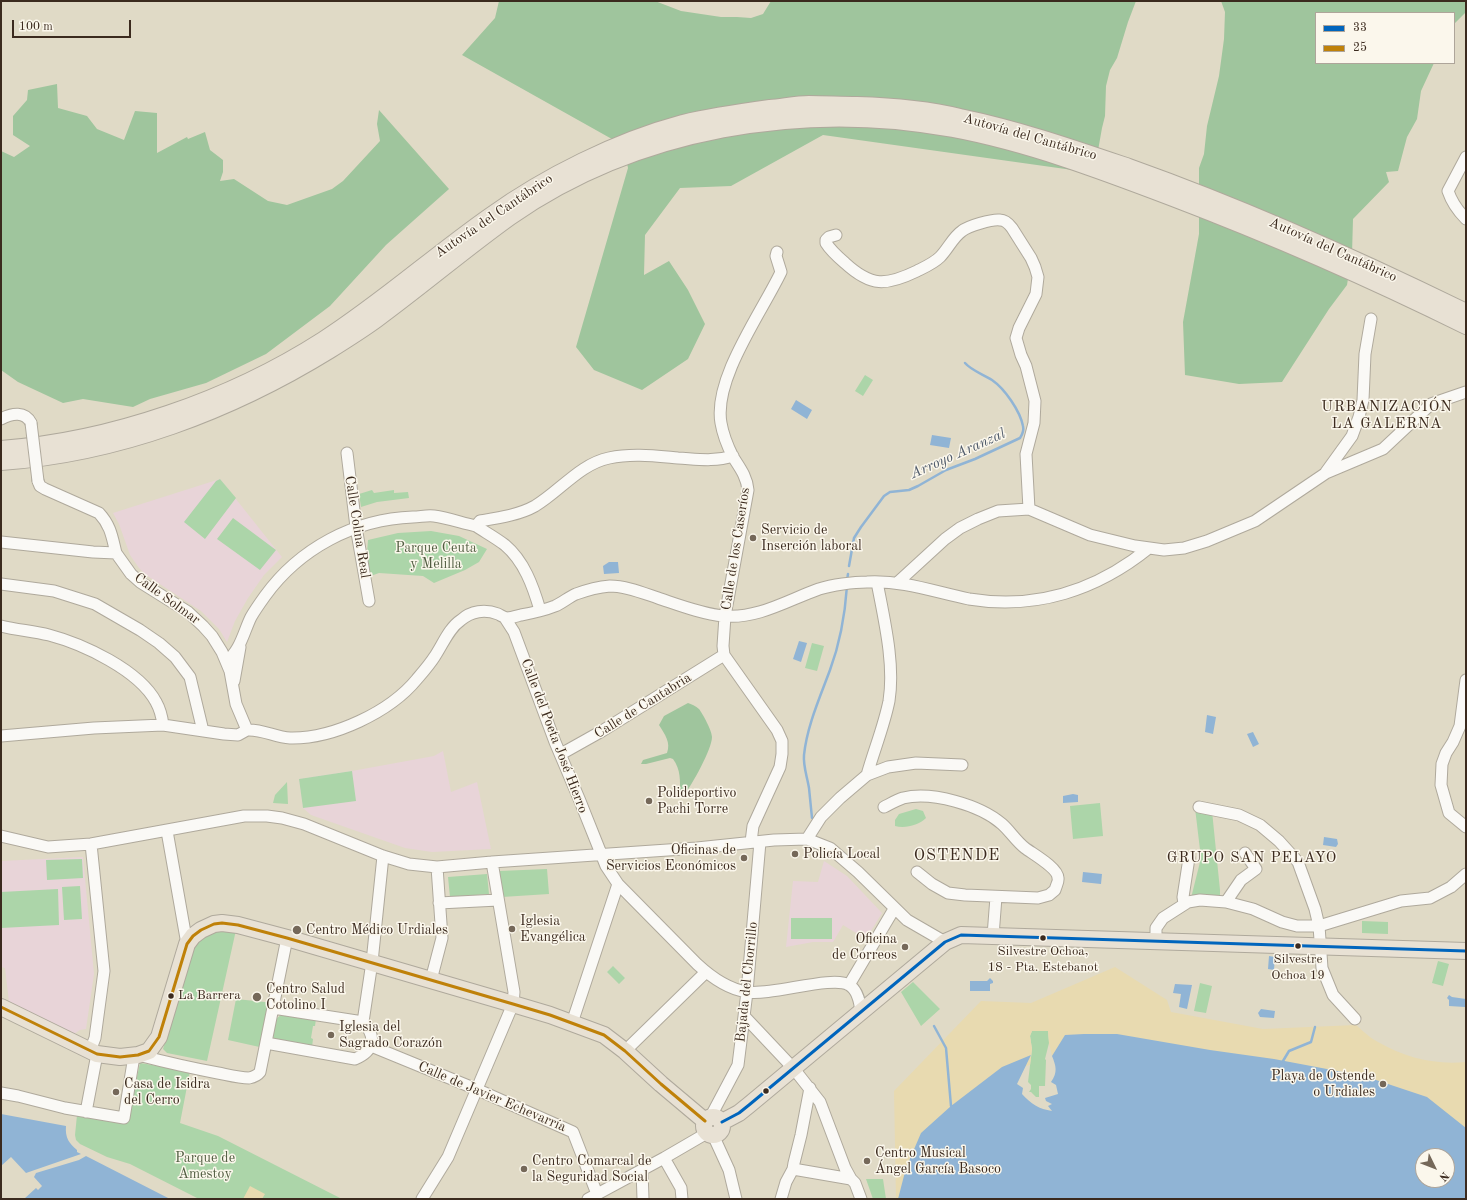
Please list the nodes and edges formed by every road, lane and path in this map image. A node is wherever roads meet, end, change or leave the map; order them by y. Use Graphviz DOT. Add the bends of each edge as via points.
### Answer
graph roads {
  1 [pos="1466,157"];
  2 [pos="1466,219"];
  3 [pos="836,235"];
  4 [pos="777,252"];
  5 [pos="1466,312"];
  6 [pos="1371,320"];
  7 [pos="1466,326"];
  8 [pos="1466,392"];
  9 [pos="1,419"];
  10 [pos="1,449"];
  11 [pos="347,453"];
  12 [pos="733,456"];
  13 [pos="1,462"];
  14 [pos="1326,473"];
  15 [pos="1029,509"];
  16 [pos="476,526"];
  17 [pos="356,527"];
  18 [pos="1,542"];
  19 [pos="1149,548"];
  20 [pos="116,554"];
  21 [pos="872,582"];
  22 [pos="897,583"];
  23 [pos="1,584"];
  24 [pos="369,601"];
  25 [pos="540,610"];
  26 [pos="725,616"];
  27 [pos="505,618"];
  28 [pos="1,626"];
  29 [pos="242,638"];
  30 [pos="724,655"];
  31 [pos="226,661"];
  32 [pos="1466,680"];
  33 [pos="233,687"];
  34 [pos="164,725"];
  35 [pos="247,730"];
  36 [pos="203,731"];
  37 [pos="1,736"];
  38 [pos="561,754"];
  39 [pos="962,766"];
  40 [pos="867,775"];
  41 [pos="884,807"];
  42 [pos="1199,807"];
  43 [pos="1466,827"];
  44 [pos="167,831"];
  45 [pos="1,836"];
  46 [pos="807,839"];
  47 [pos="756,842"];
  48 [pos="91,844"];
  49 [pos="1245,853"];
  50 [pos="601,854"];
  51 [pos="383,856"];
  52 [pos="1190,858"];
  53 [pos="492,862"];
  54 [pos="437,867"];
  55 [pos="918,872"];
  56 [pos="1466,874"];
  57 [pos="618,884"];
  58 [pos="996,897"];
  59 [pos="498,900"];
  60 [pos="1226,902"];
  61 [pos="439,903"];
  62 [pos="1182,906"];
  63 [pos="894,908"];
  64 [pos="1319,926"];
  65 [pos="993,936"];
  66 [pos="287,938"];
  67 [pos="1156,940"];
  68 [pos="946,942"];
  69 [pos="187,944"];
  70 [pos="1320,947"];
  71 [pos="1466,951"];
  72 [pos="372,962"];
  73 [pos="706,972"];
  74 [pos="431,980"];
  75 [pos="849,985"];
  76 [pos="747,992"];
  77 [pos="513,1004"];
  78 [pos="1,1007"];
  79 [pos="273,1008"];
  80 [pos="861,1012"];
  81 [pos="744,1016"];
  82 [pos="1355,1019"];
  83 [pos="363,1022"];
  84 [pos="572,1023"];
  85 [pos="266,1043"];
  86 [pos="371,1046"];
  87 [pos="624,1051"];
  88 [pos="94,1052"];
  89 [pos="141,1054"];
  90 [pos="794,1068"];
  91 [pos="810,1088"];
  92 [pos="476,1090"];
  93 [pos="1,1093"];
  94 [pos="86,1112"];
  95 [pos="712,1126"];
  96 [pos="664,1158"];
  97 [pos="793,1169"];
  98 [pos="642,1170"];
  99 [pos="851,1179"];
  100 [pos="592,1197"];
  101 [pos="422,1199"];
  102 [pos="643,1199"];
  103 [pos="682,1199"];
  104 [pos="736,1199"];
  105 [pos="781,1199"];
  106 [pos="861,1199"];
  1 -- 2 [label="street" via="1448,191 1456,209"];
  3 -- 15 [label="street" via="828,237 826,243 855,273 868,280 887,282 932,264 956,236 967,228 1001,220 1012,228 1036,267 1038,277 1036,294 1016,338 1034,401 1034,423 1026,454"];
  4 -- 12 [label="street, Calle de los Caseríos" via="781,272 733,361 720,405 723,433"];
  5 -- 10 [label="highway, Autovía del Cantábrico" via="1392,275 1221,201 1025,133 958,116 885,106 807,104 736,112 698,120 627,142 558,173 494,212 436,254 381,300 322,341 240,385 173,412 103,432 38,445"];
  6 -- 14 [label="street" via="1359,417 1352,436"];
  7 -- 13 [label="highway, Autovía del Cantábrico" via="1386,287 1212,213 1084,166 1020,146 957,130 900,122 826,118 757,124 681,139 630,154 564,184 514,215 353,336 306,365 247,396 177,425 106,445 55,456"];
  8 -- 14 [label="street" via="1431,404 1383,449"];
  9 -- 20 [label="street, bridge" via="20,414 28,418 31,423 40,486 99,513 110,529"];
  11 -- 17 [label="street, Calle Colina Real"];
  12 -- 16 [label="street" via="705,460 634,455 607,458 578,472 534,506 503,517 480,521"];
  12 -- 26 [label="street, Calle de los Caseríos" via="745,475 748,490"];
  14 -- 19 [label="street" via="1270,512 1231,532 1184,548"];
  15 -- 19 [label="street" via="1090,535"];
  15 -- 22 [label="street" via="998,511 960,528 945,538"];
  16 -- 17 [label="street" via="434,516 399,518"];
  16 -- 25 [label="street" via="505,545 520,563 530,579"];
  17 -- 24 [label="street, Calle Colina Real"];
  17 -- 29 [label="street" via="320,545 296,562 265,596 251,617"];
  18 -- 20 [label="street"];
  19 -- 22 [label="street" via="1128,564 1092,584 1032,601 999,602"];
  20 -- 31 [label="street, Calle Solmar" via="140,582 188,612 204,626"];
  21 -- 22 [label="street"];
  21 -- 26 [label="street" via="822,588 754,614"];
  21 -- 40 [label="street" via="891,671 889,701"];
  23 -- 36 [label="street" via="54,591 95,604 159,643 175,657 190,677"];
  25 -- 26 [label="street" via="555,606 576,594 612,586"];
  25 -- 27 [label="street"];
  26 -- 30 [label="street, Calle de los Caseríos"];
  27 -- 35 [label="street" via="481,611 460,620 413,684 374,714 352,725 293,738"];
  27 -- 38 [label="street, Calle del Poeta José Hierro" via="514,632"];
  28 -- 34 [label="street" via="65,640 111,662 133,676 156,700"];
  29 -- 31 [label="street" via="234,654"];
  29 -- 33 [label="street"];
  30 -- 38 [label="street, Calle de Cantabria"];
  30 -- 47 [label="street" via="777,730 782,741 780,767 753,826"];
  31 -- 33 [label="street, Calle Solmar"];
  32 -- 43 [label="street" via="1460,726 1442,764 1441,785 1449,813"];
  33 -- 35 [label="street, Calle Solmar" via="236,704"];
  34 -- 36 [label="street"];
  34 -- 37 [label="street"];
  35 -- 36 [label="street" via="238,735"];
  38 -- 50 [label="street, Calle del Poeta José Hierro"];
  39 -- 40 [label="street" via="916,763 888,767"];
  40 -- 46 [label="street" via="821,817"];
  41 -- 58 [label="street" via="904,798 919,797 960,802 979,809 991,815 1021,845 1056,871 1058,878 1055,890 1048,895 1038,898"];
  42 -- 64 [label="street" via="1245,817 1260,825 1279,841 1298,862 1310,892"];
  44 -- 48 [label="street"];
  44 -- 51 [label="street" via="244,816 267,816 304,824"];
  44 -- 69 [label="street"];
  45 -- 48 [label="street" via="48,847"];
  46 -- 47 [label="street"];
  46 -- 63 [label="street" via="830,848 846,859"];
  47 -- 50 [label="street"];
  47 -- 76 [label="street, Bajada del Chorrillo"];
  48 -- 88 [label="street" via="104,971"];
  49 -- 60 [label="street" via="1256,869 1241,880"];
  50 -- 53 [label="street"];
  50 -- 57 [label="street, Calle del Poeta José Hierro"];
  51 -- 54 [label="street" via="409,864"];
  51 -- 72 [label="street"];
  52 -- 62 [label="street"];
  53 -- 54 [label="street"];
  53 -- 59 [label="street"];
  54 -- 61 [label="street"];
  55 -- 58 [label="street" via="948,893"];
  56 -- 64 [label="street" via="1451,887 1430,898 1401,901"];
  57 -- 73 [label="street, Calle del Poeta José Hierro"];
  57 -- 84 [label="street"];
  58 -- 65 [label="street"];
  59 -- 61 [label="street"];
  59 -- 77 [label="street" via="514,992"];
  60 -- 62 [label="street" via="1200,900"];
  60 -- 64 [label="street" via="1297,926"];
  61 -- 74 [label="street" via="442,938"];
  62 -- 67 [label="street" via="1163,918 1156,928"];
  63 -- 68 [label="street" via="907,920"];
  63 -- 75 [label="street"];
  64 -- 70 [label="street"];
  65 -- 67 [label="highway"];
  65 -- 68 [label="highway" via="961,935"];
  66 -- 69 [label="highway" via="222,923 201,930 192,936"];
  66 -- 72 [label="highway"];
  66 -- 79 [label="street"];
  67 -- 70 [label="highway"];
  68 -- 80 [label="highway"];
  69 -- 89 [label="highway" via="159,1037"];
  70 -- 71 [label="highway"];
  70 -- 82 [label="street" via="1322,968 1333,995"];
  72 -- 74 [label="highway"];
  72 -- 83 [label="street"];
  73 -- 76 [label="street, Calle del Poeta José Hierro" via="738,991"];
  73 -- 87 [label="street"];
  74 -- 77 [label="highway"];
  75 -- 76 [label="street, Calle del Poeta José Hierro" via="838,982 760,993"];
  75 -- 80 [label="street" via="856,992"];
  76 -- 81 [label="street, Bajada del Chorrillo"];
  77 -- 84 [label="highway"];
  77 -- 92 [label="street"];
  78 -- 88 [label="highway"];
  79 -- 83 [label="street"];
  79 -- 85 [label="street"];
  80 -- 90 [label="highway"];
  81 -- 90 [label="street"];
  81 -- 95 [label="street, Bajada del Chorrillo" via="738,1066"];
  83 -- 86 [label="street" via="372,1036"];
  84 -- 87 [label="highway" via="604,1035"];
  85 -- 86 [label="street" via="355,1059 367,1052"];
  85 -- 89 [label="street" via="260,1072 254,1077 247,1078 188,1067"];
  86 -- 92 [label="street, Calle de Javier Echevarría"];
  87 -- 95 [label="highway"];
  88 -- 89 [label="highway" via="120,1057"];
  88 -- 94 [label="street"];
  89 -- 94 [label="street" via="124,1118"];
  90 -- 91 [label="street"];
  90 -- 95 [label="highway" via="739,1113"];
  91 -- 97 [label="street"];
  91 -- 99 [label="street" via="820,1102"];
  92 -- 100 [label="street, Calle de Javier Echevarría" via="573,1132"];
  92 -- 101 [label="street" via="448,1158"];
  93 -- 94 [label="street"];
  95 -- 96 [label="street"];
  95 -- 104 [label="street" via="729,1170"];
  96 -- 98 [label="street"];
  96 -- 103 [label="street" via="681,1188"];
  97 -- 99 [label="street"];
  97 -- 105 [label="street"];
  98 -- 100 [label="street"];
  98 -- 102 [label="street"];
  99 -- 106 [label="street"];
}
